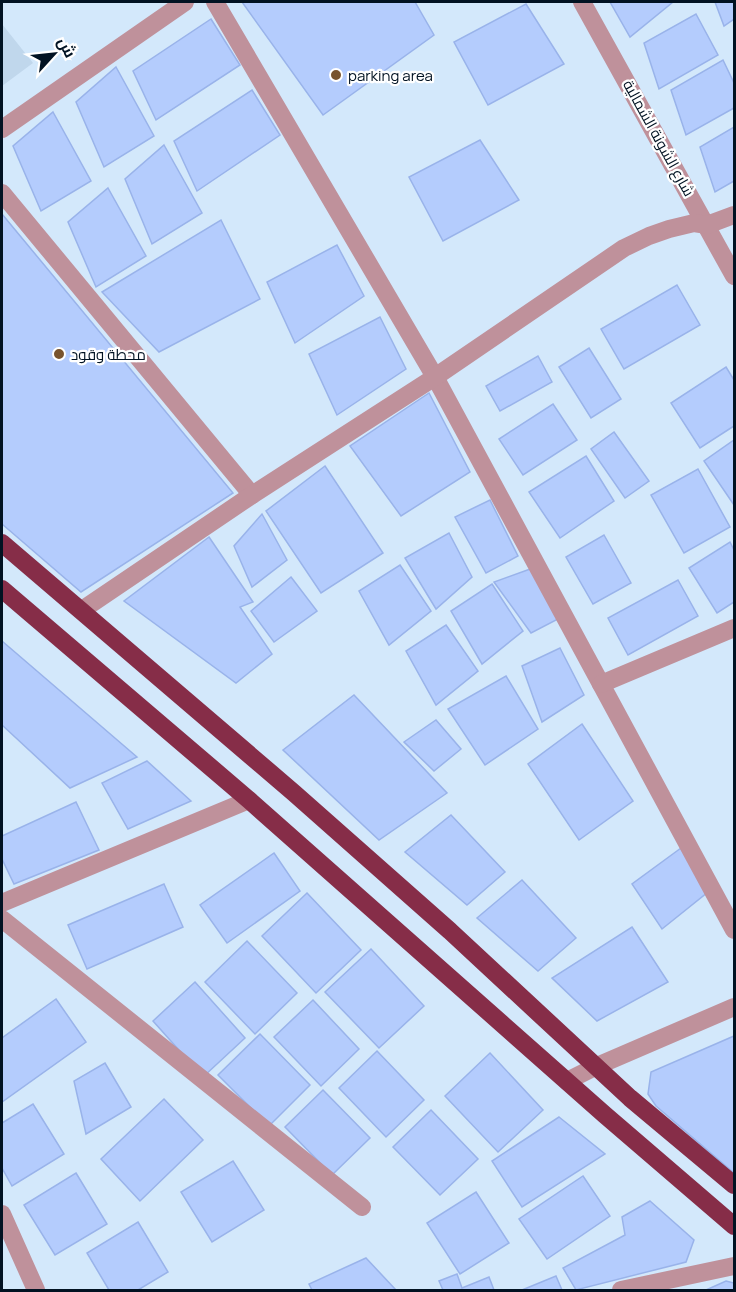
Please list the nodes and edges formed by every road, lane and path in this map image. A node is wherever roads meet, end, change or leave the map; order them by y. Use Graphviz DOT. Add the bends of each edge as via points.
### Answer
graph roads {
  1 [pos="185,2"];
  2 [pos="215,2"];
  3 [pos="582,2"];
  4 [pos="2,129"];
  5 [pos="2,193"];
  6 [pos="735,215"];
  7 [pos="707,225"];
  8 [pos="735,276"];
  9 [pos="435,376"];
  10 [pos="252,495"];
  11 [pos="2,543"];
  12 [pos="2,589"];
  13 [pos="82,610"];
  14 [pos="735,628"];
  15 [pos="601,684"];
  16 [pos="249,800"];
  17 [pos="2,903"];
  18 [pos="2,919"];
  19 [pos="735,930"];
  20 [pos="735,1007"];
  21 [pos="597,1066"];
  22 [pos="567,1081"];
  23 [pos="735,1185"];
  24 [pos="362,1207"];
  25 [pos="2,1214"];
  26 [pos="735,1226"];
  27 [pos="735,1266"];
  28 [pos="36,1290"];
  29 [pos="621,1290"];
  1 -- 4 [label="street"];
  2 -- 9 [label="street"];
  3 -- 7 [label="street, شارع الشونة الشمالية"];
  5 -- 10 [label="street"];
  6 -- 7 [label="street"];
  7 -- 8 [label="street, شارع الشونة الشمالية"];
  7 -- 9 [label="street" via="680,226 624,248"];
  9 -- 10 [label="street"];
  9 -- 15 [label="street"];
  10 -- 13 [label="street"];
  11 -- 13 [label="highway"];
  12 -- 16 [label="highway"];
  13 -- 21 [label="highway" via="450,931"];
  14 -- 15 [label="street"];
  15 -- 19 [label="street"];
  16 -- 17 [label="street"];
  16 -- 22 [label="highway"];
  18 -- 24 [label="street"];
  20 -- 21 [label="street"];
  21 -- 22 [label="street"];
  21 -- 23 [label="highway"];
  22 -- 26 [label="highway"];
  25 -- 28 [label="street"];
  27 -- 29 [label="street"];
}
